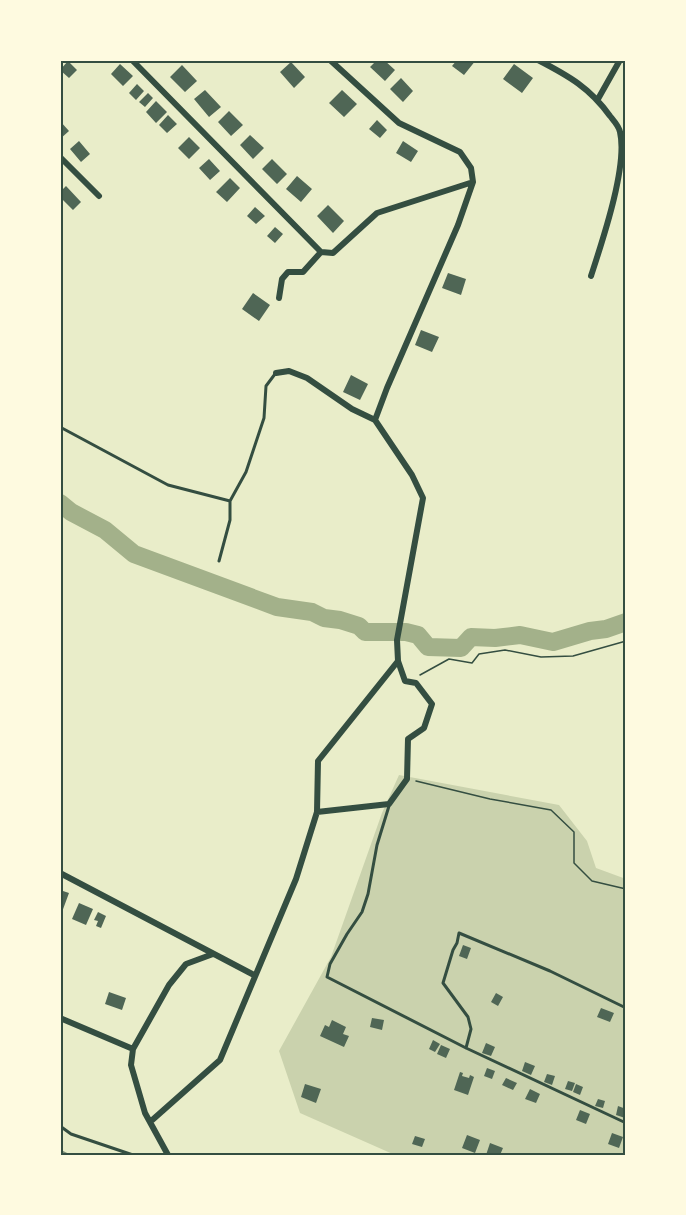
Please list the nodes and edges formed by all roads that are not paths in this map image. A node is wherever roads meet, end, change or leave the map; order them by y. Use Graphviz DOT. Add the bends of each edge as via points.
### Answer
graph roads {
  1 [pos="132,60"];
  2 [pos="330,60"];
  3 [pos="538,60"];
  4 [pos="620,60"];
  5 [pos="598,99"];
  6 [pos="60,157"];
  7 [pos="473,182"];
  8 [pos="99,196"];
  9 [pos="321,252"];
  10 [pos="591,276"];
  11 [pos="279,298"];
  12 [pos="276,372"];
  13 [pos="375,420"];
  14 [pos="60,427"];
  15 [pos="230,501"];
  16 [pos="219,561"];
  17 [pos="398,661"];
  18 [pos="389,804"];
  19 [pos="317,812"];
  20 [pos="60,873"];
  21 [pos="213,954"];
  22 [pos="255,975"];
  23 [pos="626,1008"];
  24 [pos="60,1018"];
  25 [pos="466,1048"];
  26 [pos="133,1049"];
  27 [pos="150,1122"];
  28 [pos="626,1123"];
  29 [pos="60,1126"];
  30 [pos="133,1155"];
  31 [pos="168,1155"];
  1 -- 9 [label="street"];
  2 -- 7 [label="street" via="399,123 460,152 471,168"];
  3 -- 5 [label="street" via="576,80"];
  4 -- 5 [label="street"];
  5 -- 10 [label="street" via="620,129 622,157"];
  6 -- 8 [label="street"];
  7 -- 9 [label="street" via="377,213 333,253"];
  7 -- 13 [label="street"];
  9 -- 11 [label="street" via="303,272 288,272 282,279"];
  12 -- 13 [label="street" via="289,371 307,378"];
  12 -- 15 [label="lane" via="266,386 264,418 246,472"];
  13 -- 17 [label="street" via="423,498 399,626"];
  14 -- 15 [label="lane" via="168,484"];
  15 -- 16 [label="lane" via="230,520"];
  17 -- 18 [label="street" via="405,681 416,683 432,704 424,728 408,739 407,779"];
  17 -- 19 [label="street" via="318,761"];
  18 -- 19 [label="street"];
  18 -- 25 [label="lane" via="363,912 330,964 327,977"];
  19 -- 22 [label="street" via="296,879"];
  20 -- 21 [label="street"];
  21 -- 22 [label="street"];
  21 -- 26 [label="street" via="186,964 169,985"];
  22 -- 27 [label="street" via="220,1060"];
  23 -- 25 [label="lane" via="459,933 443,983 468,1017 471,1029"];
  24 -- 26 [label="street"];
  25 -- 28 [label="lane"];
  26 -- 27 [label="street" via="131,1065"];
  27 -- 31 [label="street"];
  29 -- 30 [label="lane" via="71,1134"];
}
